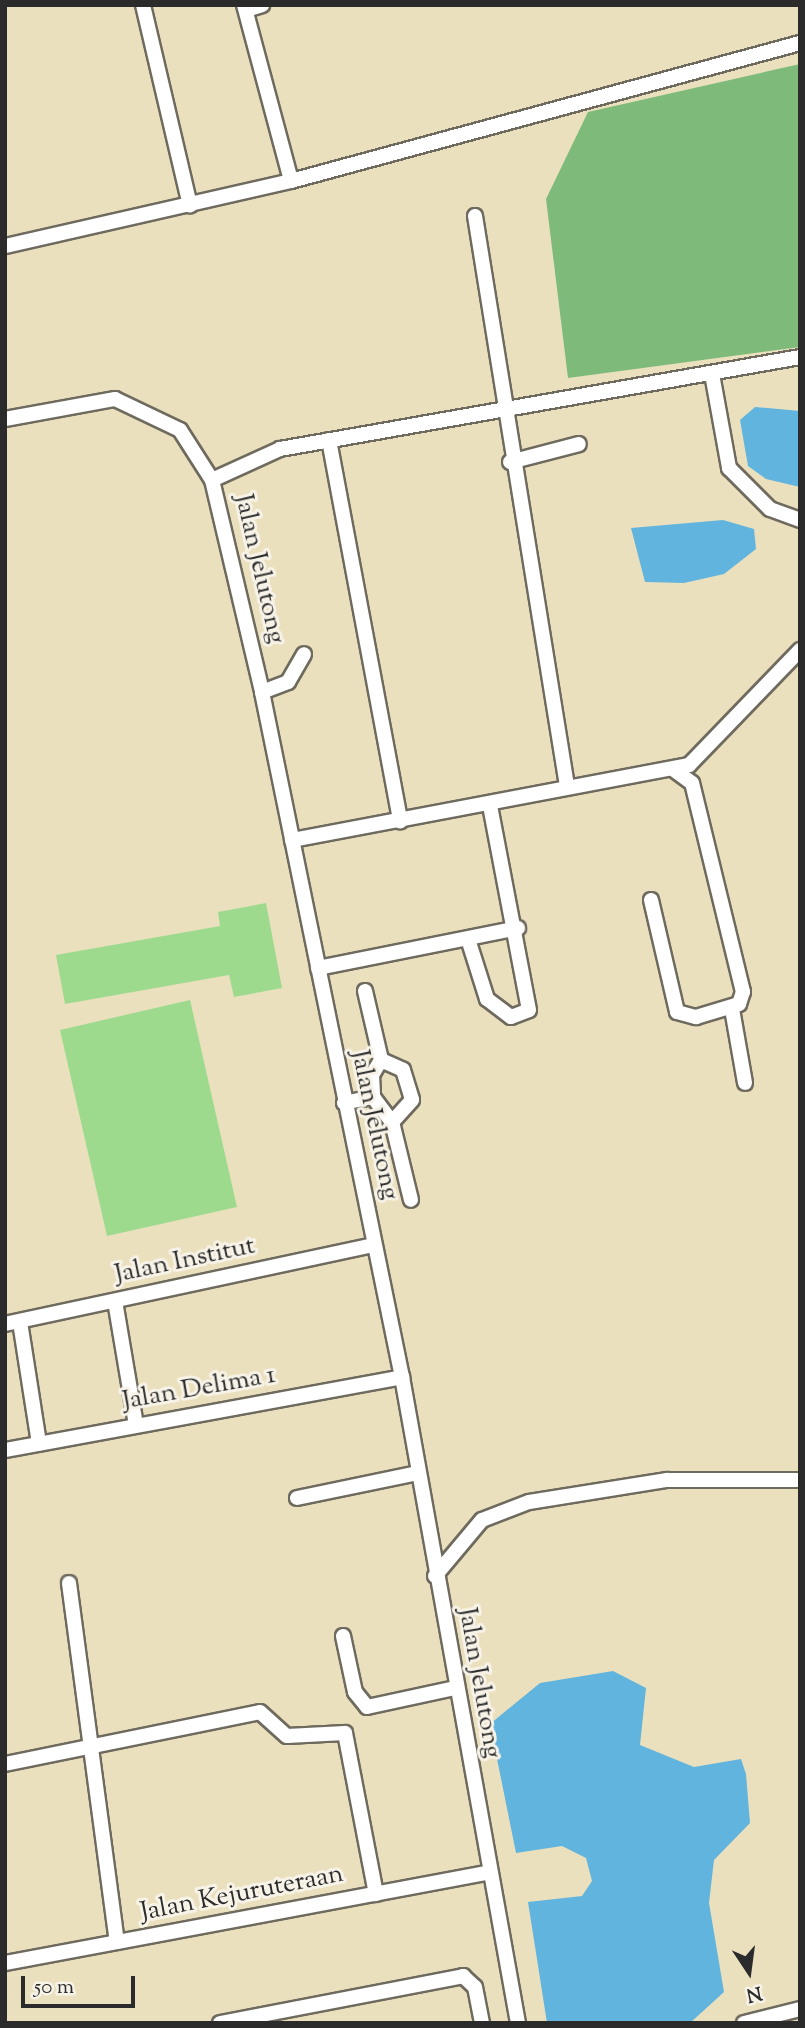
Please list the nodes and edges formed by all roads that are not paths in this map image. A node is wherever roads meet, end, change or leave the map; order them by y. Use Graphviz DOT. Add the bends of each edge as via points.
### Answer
graph roads {
  1 [pos="143,5"];
  2 [pos="262,5"];
  3 [pos="245,8"];
  4 [pos="800,43"];
  5 [pos="291,181"];
  6 [pos="190,206"];
  7 [pos="475,216"];
  8 [pos="5,246"];
  9 [pos="800,357"];
  10 [pos="785,360"];
  11 [pos="800,366"];
  12 [pos="712,374"];
  13 [pos="501,407"];
  14 [pos="5,419"];
  15 [pos="329,440"];
  16 [pos="579,444"];
  17 [pos="510,462"];
  18 [pos="212,480"];
  19 [pos="800,520"];
  20 [pos="800,650"];
  21 [pos="304,654"];
  22 [pos="262,692"];
  23 [pos="673,769"];
  24 [pos="567,786"];
  25 [pos="490,805"];
  26 [pos="400,821"];
  27 [pos="292,840"];
  28 [pos="651,900"];
  29 [pos="518,928"];
  30 [pos="468,939"];
  31 [pos="318,968"];
  32 [pos="365,991"];
  33 [pos="732,1009"];
  34 [pos="381,1060"];
  35 [pos="746,1083"];
  36 [pos="373,1097"];
  37 [pos="344,1102"];
  38 [pos="392,1122"];
  39 [pos="411,1200"];
  40 [pos="374,1245"];
  41 [pos="115,1301"];
  42 [pos="13,1323"];
  43 [pos="402,1377"];
  44 [pos="136,1425"];
  45 [pos="39,1444"];
  46 [pos="5,1450"];
  47 [pos="418,1473"];
  48 [pos="800,1480"];
  49 [pos="297,1498"];
  50 [pos="435,1576"];
  51 [pos="69,1583"];
  52 [pos="344,1636"];
  53 [pos="455,1688"];
  54 [pos="92,1745"];
  55 [pos="5,1764"];
  56 [pos="488,1873"];
  57 [pos="376,1894"];
  58 [pos="117,1942"];
  59 [pos="5,1964"];
  60 [pos="800,2009"];
  61 [pos="237,2021"];
  62 [pos="220,2023"];
  63 [pos="482,2023"];
  64 [pos="518,2023"];
  65 [pos="744,2023"];
  1 -- 6 [label="street"];
  2 -- 3 [label="street"];
  3 -- 5 [label="street"];
  4 -- 5 [label="street"];
  5 -- 6 [label="street"];
  6 -- 8 [label="street"];
  7 -- 13 [label="street"];
  9 -- 10 [label="street"];
  10 -- 11 [label="street"];
  10 -- 12 [label="street"];
  12 -- 13 [label="street"];
  12 -- 19 [label="street" via="729,468 770,509"];
  13 -- 15 [label="street"];
  13 -- 17 [label="street"];
  14 -- 18 [label="street, Jalan Jelutong" via="115,399 180,430"];
  15 -- 18 [label="street" via="245,461"];
  15 -- 26 [label="street"];
  16 -- 17 [label="street"];
  17 -- 24 [label="street"];
  18 -- 22 [label="street, Jalan Jelutong"];
  20 -- 23 [label="street" via="704,756"];
  21 -- 22 [label="street" via="288,682"];
  22 -- 27 [label="street, Jalan Jelutong"];
  23 -- 24 [label="street"];
  23 -- 33 [label="street" via="684,773 696,800 743,992"];
  24 -- 25 [label="street"];
  25 -- 26 [label="street"];
  25 -- 29 [label="street"];
  26 -- 27 [label="street"];
  27 -- 31 [label="street, Jalan Jelutong"];
  28 -- 33 [label="street" via="677,1012 696,1017"];
  29 -- 30 [label="street"];
  29 -- 30 [label="street" via="530,1005 516,1018 482,993"];
  30 -- 31 [label="street"];
  31 -- 37 [label="street, Jalan Jelutong"];
  32 -- 34 [label="street"];
  33 -- 35 [label="street"];
  34 -- 36 [label="street" via="372,1075"];
  34 -- 38 [label="street" via="403,1070 412,1100"];
  36 -- 37 [label="street"];
  36 -- 38 [label="street"];
  37 -- 40 [label="street, Jalan Jelutong"];
  38 -- 39 [label="street"];
  40 -- 41 [label="street, Jalan Institut"];
  40 -- 43 [label="street, Jalan Jelutong"];
  41 -- 42 [label="street, Jalan Institut"];
  41 -- 44 [label="street" via="128,1344"];
  42 -- 45 [label="street"];
  43 -- 44 [label="street, Jalan Delima 1"];
  43 -- 47 [label="street, Jalan Jelutong"];
  44 -- 45 [label="street, Jalan Delima 1"];
  45 -- 46 [label="street, Jalan Delima 1"];
  47 -- 49 [label="street"];
  47 -- 50 [label="street, Jalan Jelutong"];
  48 -- 50 [label="street" via="667,1480 529,1502 482,1520"];
  50 -- 53 [label="street, Jalan Jelutong"];
  51 -- 54 [label="street"];
  52 -- 53 [label="street" via="355,1692 367,1707"];
  53 -- 56 [label="street, Jalan Jelutong"];
  54 -- 55 [label="street"];
  54 -- 57 [label="street" via="260,1712 287,1736 345,1733"];
  54 -- 58 [label="street"];
  56 -- 57 [label="street, Jalan Kejuruteraan"];
  56 -- 64 [label="street, Jalan Jelutong"];
  57 -- 58 [label="street, Jalan Kejuruteraan"];
  58 -- 59 [label="street, Jalan Kejuruteraan"];
  60 -- 65 [label="street"];
  61 -- 62 [label="street"];
  61 -- 63 [label="street" via="463,1976 475,1987"];
}
